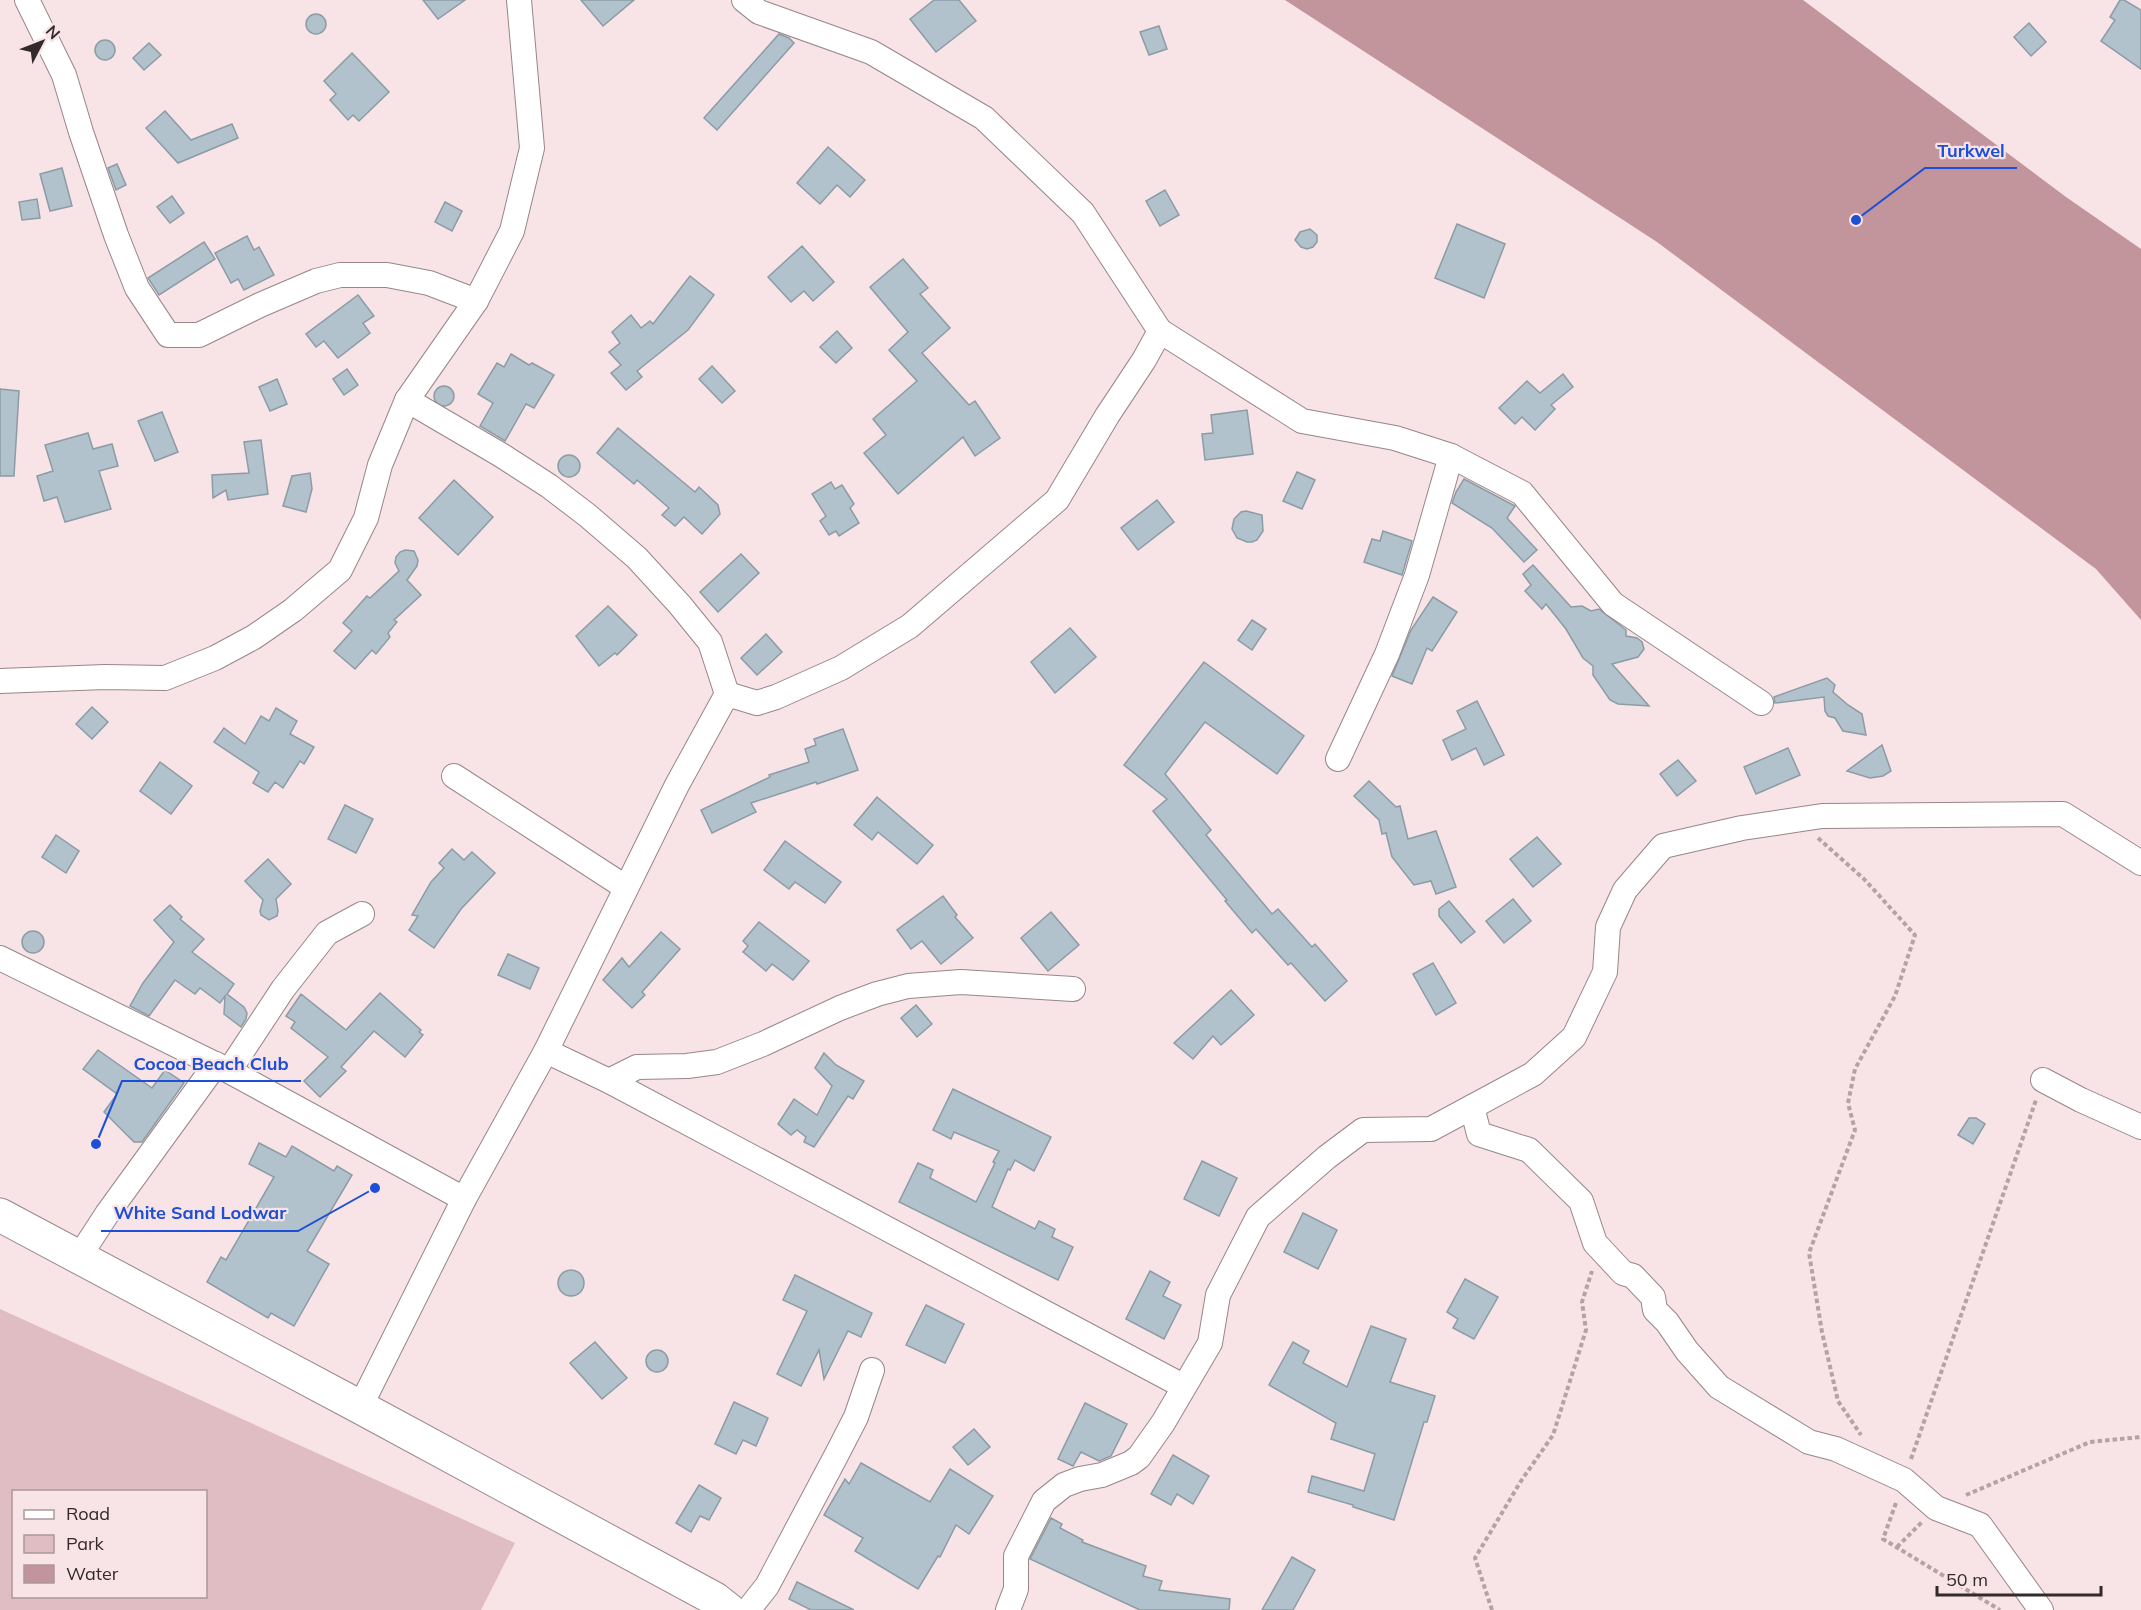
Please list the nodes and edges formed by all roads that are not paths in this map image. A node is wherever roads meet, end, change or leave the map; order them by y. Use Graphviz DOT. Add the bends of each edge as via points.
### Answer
graph roads {
  1 [pos="27,0"];
  2 [pos="519,0"];
  3 [pos="744,0"];
  4 [pos="476,302"];
  5 [pos="1160,331"];
  6 [pos="407,400"];
  7 [pos="1450,456"];
  8 [pos="0,681"];
  9 [pos="727,694"];
  10 [pos="1761,703"];
  11 [pos="1338,759"];
  12 [pos="454,776"];
  13 [pos="2141,862"];
  14 [pos="625,887"];
  15 [pos="362,914"];
  16 [pos="0,958"];
  17 [pos="1073,989"];
  18 [pos="546,1051"];
  19 [pos="222,1067"];
  20 [pos="2043,1080"];
  21 [pos="609,1081"];
  22 [pos="1472,1107"];
  23 [pos="2141,1127"];
  24 [pos="464,1199"];
  25 [pos="0,1215"];
  26 [pos="79,1257"];
  27 [pos="872,1370"];
  28 [pos="1183,1386"];
  29 [pos="360,1407"];
  30 [pos="729,1610"];
  31 [pos="748,1610"];
  32 [pos="1008,1610"];
  33 [pos="2041,1610"];
  1 -- 4 [label="street" via="64,75 112,225 137,288 168,335 199,335 306,285 340,274 387,275 429,283"];
  2 -- 4 [label="street" via="532,148 512,231"];
  3 -- 5 [label="street" via="759,12 871,52 984,118 1083,213"];
  4 -- 6 [label="street"];
  5 -- 7 [label="street" via="1302,421 1395,438"];
  5 -- 9 [label="street" via="1057,500 910,626 841,668 776,697 757,703"];
  6 -- 8 [label="street" via="380,465 366,518 340,570 255,637 165,678 105,676"];
  6 -- 9 [label="street" via="549,486 637,558 710,642"];
  7 -- 10 [label="street" via="1522,493 1613,604"];
  7 -- 11 [label="street" via="1417,575 1387,654"];
  9 -- 14 [label="street"];
  12 -- 14 [label="street"];
  13 -- 22 [label="street" via="2063,814 1822,816 1742,828 1663,846 1625,890 1608,927 1605,972 1574,1037 1533,1074"];
  14 -- 18 [label="street"];
  15 -- 19 [label="street" via="327,933"];
  16 -- 19 [label="street"];
  17 -- 21 [label="street" via="961,982 908,986 840,1008 717,1062 637,1067"];
  18 -- 21 [label="street"];
  18 -- 24 [label="street"];
  19 -- 24 [label="street"];
  19 -- 26 [label="street" via="107,1214"];
  20 -- 23 [label="street"];
  21 -- 28 [label="street"];
  22 -- 28 [label="street" via="1431,1129 1364,1130 1258,1217 1218,1295 1210,1343"];
  22 -- 33 [label="street" via="1479,1134 1529,1150 1581,1201 1595,1243 1653,1297 1655,1310 1719,1387 1809,1442 1836,1449 1894,1475 1936,1508 1980,1525"];
  24 -- 29 [label="street"];
  25 -- 26 [label="street"];
  26 -- 29 [label="street"];
  27 -- 31 [label="street" via="851,1426 767,1586"];
  28 -- 32 [label="street" via="1163,1423 1131,1463 1064,1485 1044,1501 1016,1556 1016,1589"];
  29 -- 30 [label="street"];
}
